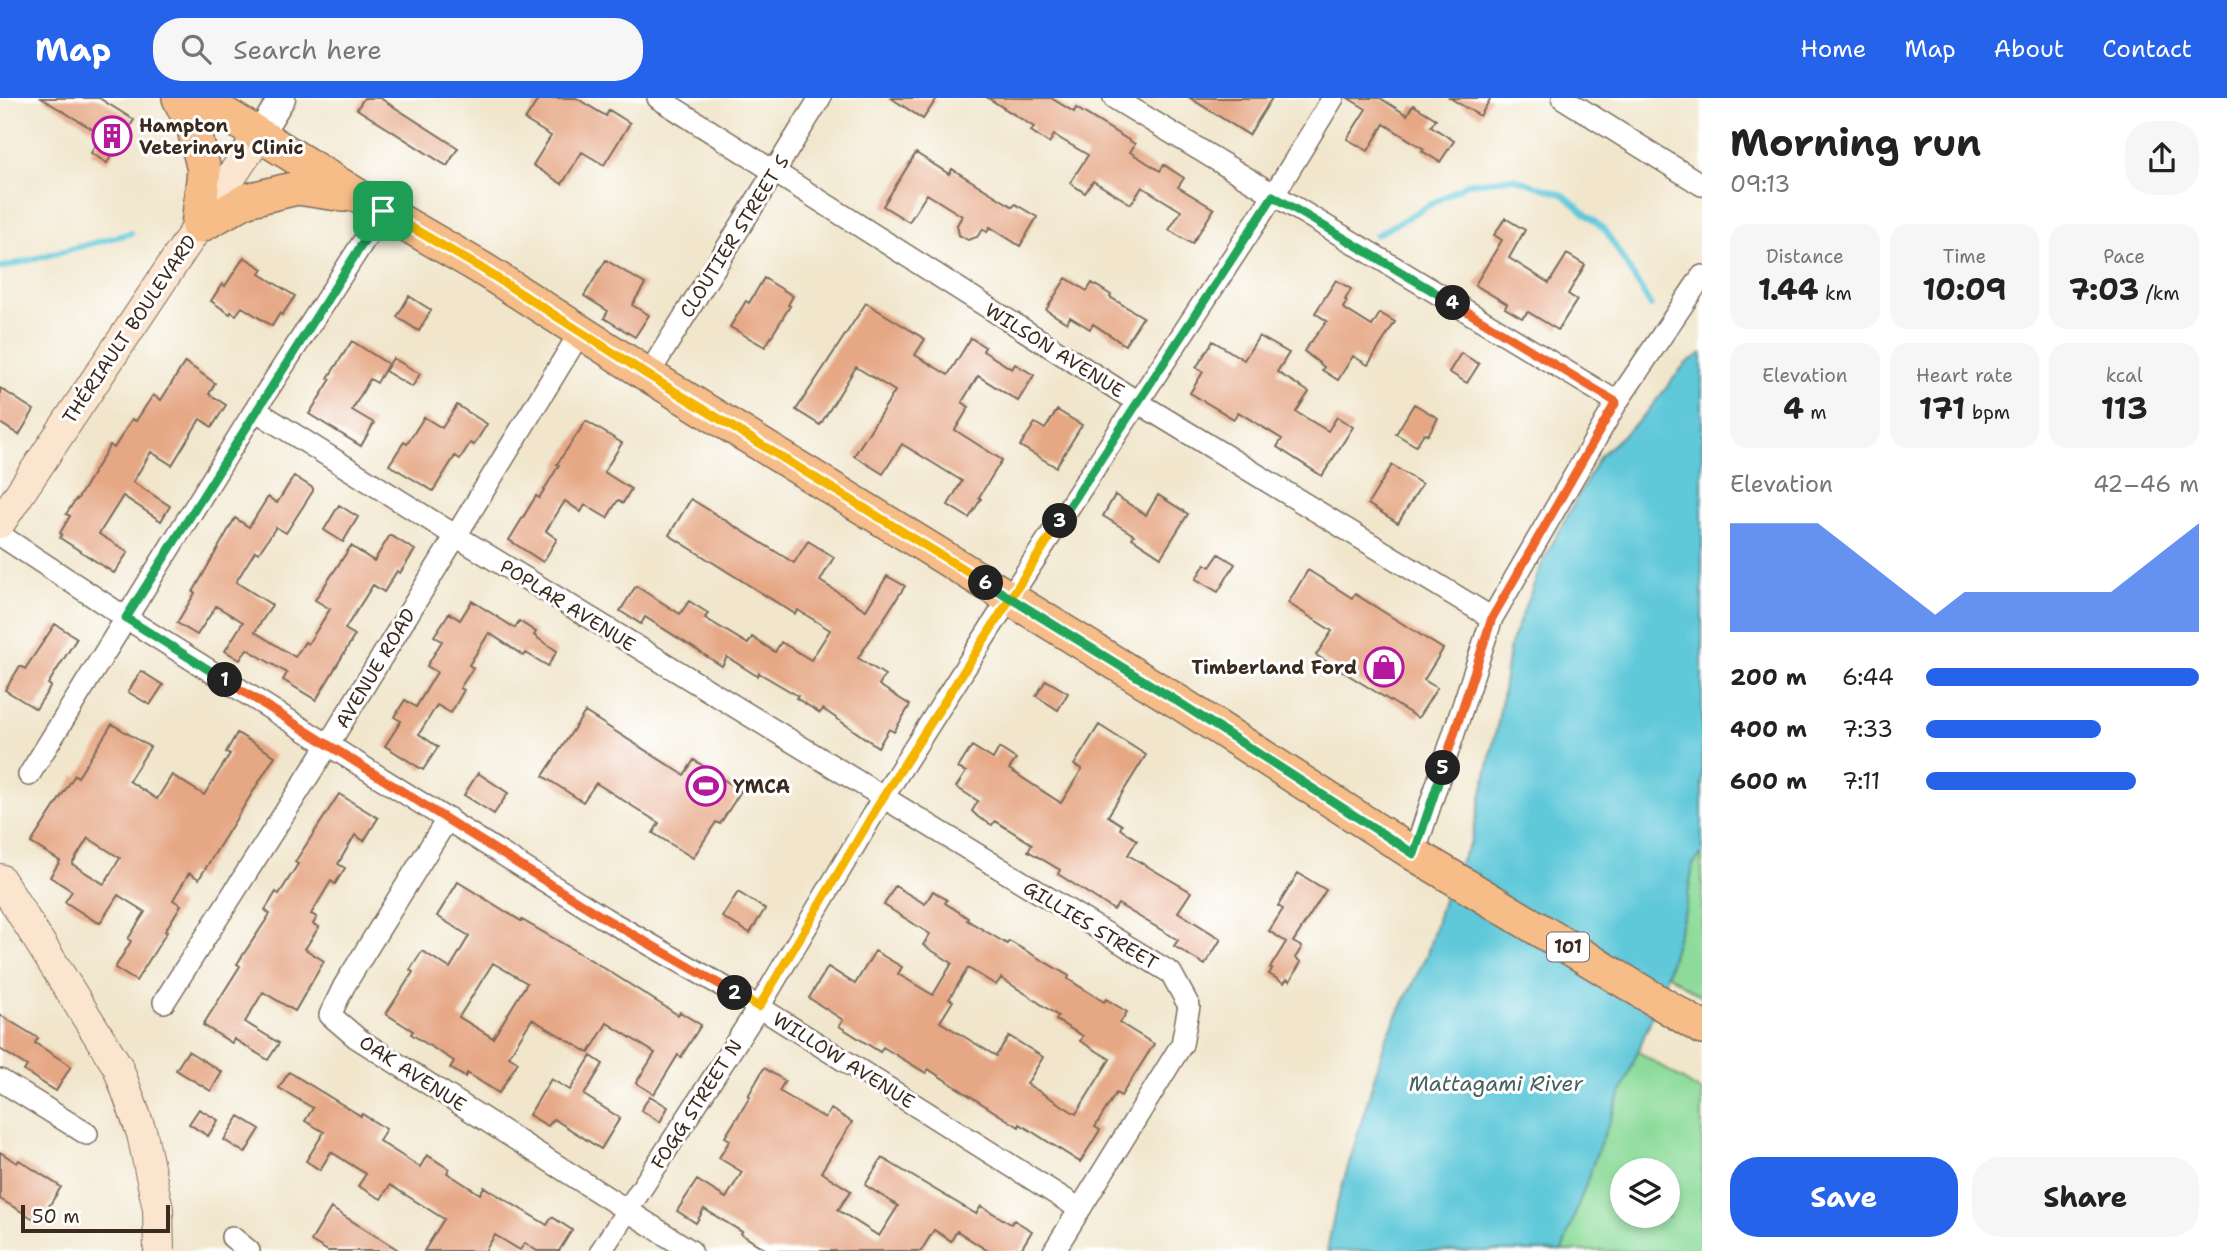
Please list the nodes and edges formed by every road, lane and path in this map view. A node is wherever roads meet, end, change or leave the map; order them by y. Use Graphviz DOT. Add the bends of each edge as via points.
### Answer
graph roads {
  1 [pos="179,98"];
  2 [pos="199,98"];
  3 [pos="282,98"];
  4 [pos="658,98"];
  5 [pos="820,98"];
  6 [pos="1114,98"];
  7 [pos="1333,98"];
  8 [pos="1563,98"];
  9 [pos="259,135"];
  10 [pos="774,172"];
  11 [pos="1702,185"];
  12 [pos="1273,196"];
  13 [pos="371,204"];
  14 [pos="198,227"];
  15 [pos="1702,276"];
  16 [pos="581,331"];
  17 [pos="648,375"];
  18 [pos="1616,402"];
  19 [pos="1139,403"];
  20 [pos="256,410"];
  21 [pos="0,523"];
  22 [pos="0,535"];
  23 [pos="456,536"];
  24 [pos="1010,597"];
  25 [pos="126,618"];
  26 [pos="1492,618"];
  27 [pos="328,745"];
  28 [pos="29,775"];
  29 [pos="882,799"];
  30 [pos="448,818"];
  31 [pos="1424,860"];
  32 [pos="0,879"];
  33 [pos="164,1002"];
  34 [pos="759,1007"];
  35 [pos="1702,1028"];
  36 [pos="0,1080"];
  37 [pos="87,1133"];
  38 [pos="1080,1209"];
  39 [pos="626,1210"];
  40 [pos="232,1237"];
  41 [pos="159,1251"];
  42 [pos="249,1251"];
  43 [pos="601,1251"];
  44 [pos="691,1251"];
  45 [pos="1054,1251"];
  1 -- 14 [label="main road" via="194,129 204,170"];
  2 -- 9 [label="main road, 101"];
  3 -- 9 [label="street"];
  4 -- 10 [label="street, WILSON AVENUE"];
  5 -- 10 [label="street, CLOUTIER STREET S"];
  6 -- 12 [label="street"];
  7 -- 12 [label="street, FOGG STREET N"];
  8 -- 11 [label="street"];
  9 -- 13 [label="main road, 101"];
  9 -- 14 [label="main road, THÉRIAULT BOULEVARD"];
  10 -- 17 [label="street, CLOUTIER STREET S"];
  10 -- 19 [label="street, WILSON AVENUE"];
  12 -- 18 [label="street"];
  12 -- 19 [label="street, FOGG STREET N"];
  13 -- 14 [label="main road" via="298,188 247,200"];
  13 -- 16 [label="main road, 101"];
  13 -- 20 [label="street"];
  14 -- 21 [label="main road, THÉRIAULT BOULEVARD"];
  15 -- 18 [label="street"];
  16 -- 17 [label="main road, 101"];
  16 -- 23 [label="street, AVENUE ROAD"];
  17 -- 24 [label="main road, 101"];
  18 -- 26 [label="street"];
  19 -- 24 [label="street, FOGG STREET N"];
  19 -- 26 [label="street, WILSON AVENUE"];
  20 -- 23 [label="street, POPLAR AVENUE"];
  20 -- 25 [label="street"];
  22 -- 25 [label="street, WILLOW AVENUE"];
  23 -- 27 [label="street, AVENUE ROAD"];
  23 -- 29 [label="street, POPLAR AVENUE"];
  24 -- 29 [label="street, FOGG STREET N"];
  24 -- 31 [label="main road, 101"];
  25 -- 27 [label="street, WILLOW AVENUE"];
  25 -- 28 [label="street"];
  26 -- 31 [label="street"];
  27 -- 30 [label="street, WILLOW AVENUE"];
  27 -- 33 [label="street, AVENUE ROAD"];
  29 -- 34 [label="street, FOGG STREET N"];
  29 -- 38 [label="street, GILLIES STREET" via="1171,974 1189,1006 1182,1044"];
  30 -- 34 [label="street, WILLOW AVENUE" via="604,918"];
  30 -- 39 [label="street, OAK AVENUE" via="330,1015 357,1038"];
  31 -- 35 [label="main road, 101"];
  32 -- 41 [label="main road" via="118,1067 142,1134 158,1209"];
  34 -- 38 [label="street, WILLOW AVENUE"];
  34 -- 39 [label="street, FOGG STREET N"];
  36 -- 37 [label="street"];
  38 -- 45 [label="street, GILLIES STREET"];
  39 -- 43 [label="street, FOGG STREET N"];
  39 -- 44 [label="street, OAK AVENUE"];
  40 -- 42 [label="street"];
}
